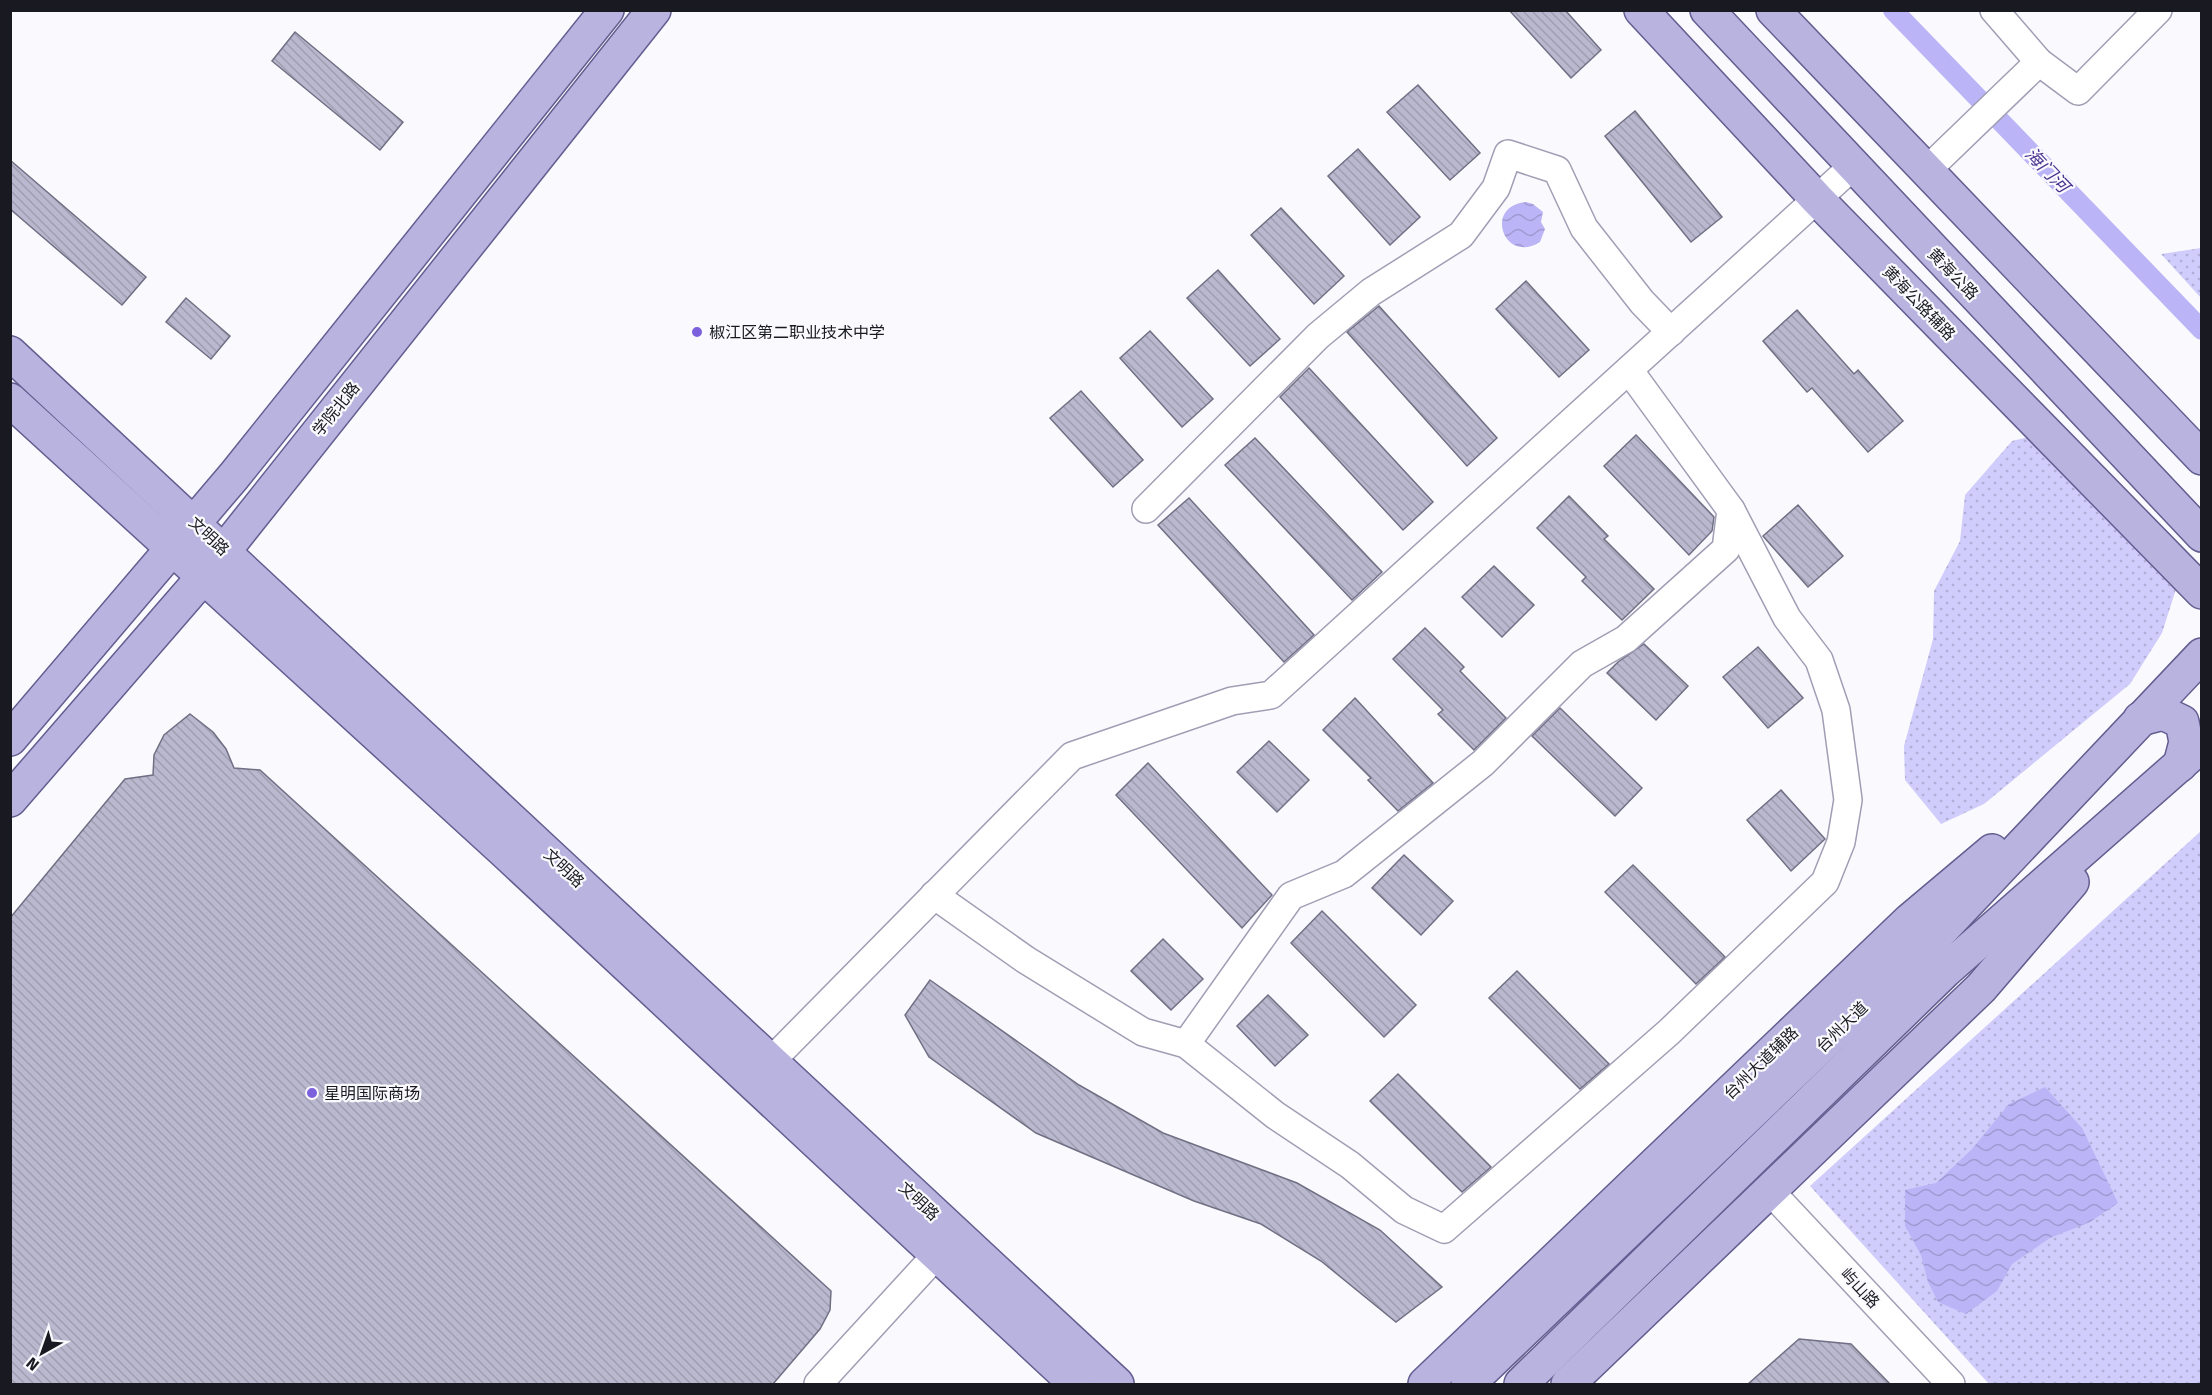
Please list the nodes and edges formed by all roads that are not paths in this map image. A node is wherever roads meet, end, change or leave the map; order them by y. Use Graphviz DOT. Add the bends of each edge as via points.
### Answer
graph roads {
  1 [pos="607,10"];
  2 [pos="654,10"];
  3 [pos="1641,10"];
  4 [pos="1707,10"];
  5 [pos="1773,10"];
  6 [pos="1994,10"];
  7 [pos="2158,10"];
  8 [pos="2039,62"];
  9 [pos="1852,167"];
  10 [pos="1926,171"];
  11 [pos="1817,199"];
  12 [pos="1671,332"];
  13 [pos="10,353"];
  14 [pos="1629,370"];
  15 [pos="10,400"];
  16 [pos="2159,414"];
  17 [pos="2120,450"];
  18 [pos="2202,458"];
  19 [pos="1146,509"];
  20 [pos="1731,510"];
  21 [pos="194,522"];
  22 [pos="2202,535"];
  23 [pos="173,549"];
  24 [pos="214,563"];
  25 [pos="2202,592"];
  26 [pos="2202,655"];
  27 [pos="2140,719"];
  28 [pos="10,739"];
  29 [pos="2108,753"];
  30 [pos="2191,755"];
  31 [pos="2145,797"];
  32 [pos="10,800"];
  33 [pos="934,895"];
  34 [pos="1186,1044"];
  35 [pos="771,1061"];
  36 [pos="1770,1191"];
  37 [pos="946,1245"];
  38 [pos="818,1384"];
  39 [pos="1076,1384"];
  40 [pos="1117,1384"];
  41 [pos="1425,1384"];
  42 [pos="1468,1384"];
  43 [pos="1521,1384"];
  44 [pos="1568,1384"];
  45 [pos="1951,1384"];
  1 -- 21 [label="main road"];
  2 -- 24 [label="main road, 学院北路"];
  3 -- 11 [label="main road, 黄海公路辅路"];
  4 -- 9 [label="main road, 黄海公路"];
  5 -- 10 [label="main road"];
  6 -- 8 [label="street"];
  7 -- 8 [label="street" via="2078,91"];
  8 -- 10 [label="street"];
  9 -- 11 [label="street"];
  9 -- 17 [label="main road, 黄海公路"];
  10 -- 16 [label="main road"];
  11 -- 12 [label="street"];
  11 -- 25 [label="main road, 黄海公路辅路"];
  12 -- 14 [label="street"];
  12 -- 19 [label="street" via="1584,228 1557,170 1508,154 1496,188 1461,235 1371,291 1318,336"];
  13 -- 21 [label="main road, 文明路"];
  14 -- 20 [label="street"];
  14 -- 33 [label="street" via="1271,695 1232,701 1072,756"];
  15 -- 23 [label="main road, 文明路"];
  16 -- 17 [label="main road" via="2167,439 2159,452 2144,458"];
  16 -- 18 [label="main road"];
  17 -- 22 [label="main road, 黄海公路"];
  20 -- 34 [label="street" via="1726,549 1626,639 1582,664 1483,763 1344,874 1291,896"];
  20 -- 34 [label="street" via="1787,618 1819,660 1836,710 1848,800 1841,842 1825,882 1765,942 1669,1032 1444,1229 1404,1210 1350,1165 1275,1115"];
  21 -- 23 [label="main road"];
  21 -- 24 [label="main road, 文明路"];
  23 -- 24 [label="main road, 文明路"];
  23 -- 28 [label="main road"];
  24 -- 32 [label="main road, 学院北路"];
  24 -- 35 [label="main road, 文明路"];
  24 -- 37 [label="main road, 文明路"];
  26 -- 27 [label="main road, 台州大道"];
  27 -- 29 [label="main road, 台州大道"];
  27 -- 30 [label="main road" via="2163,713 2182,722"];
  29 -- 41 [label="main road, 台州大道辅路" via="1910,920"];
  29 -- 42 [label="main road, 台州大道" via="1935,937"];
  30 -- 31 [label="main road, 台州大道"];
  31 -- 36 [label="main road" via="1982,988"];
  31 -- 43 [label="main road, 台州大道" via="1945,971"];
  33 -- 34 [label="street" via="1026,960 1143,1032"];
  33 -- 35 [label="street"];
  35 -- 37 [label="main road, 文明路"];
  36 -- 44 [label="main road"];
  36 -- 45 [label="street, 屿山路"];
  37 -- 38 [label="street"];
  37 -- 39 [label="main road, 文明路"];
  37 -- 40 [label="main road, 文明路"];
}
